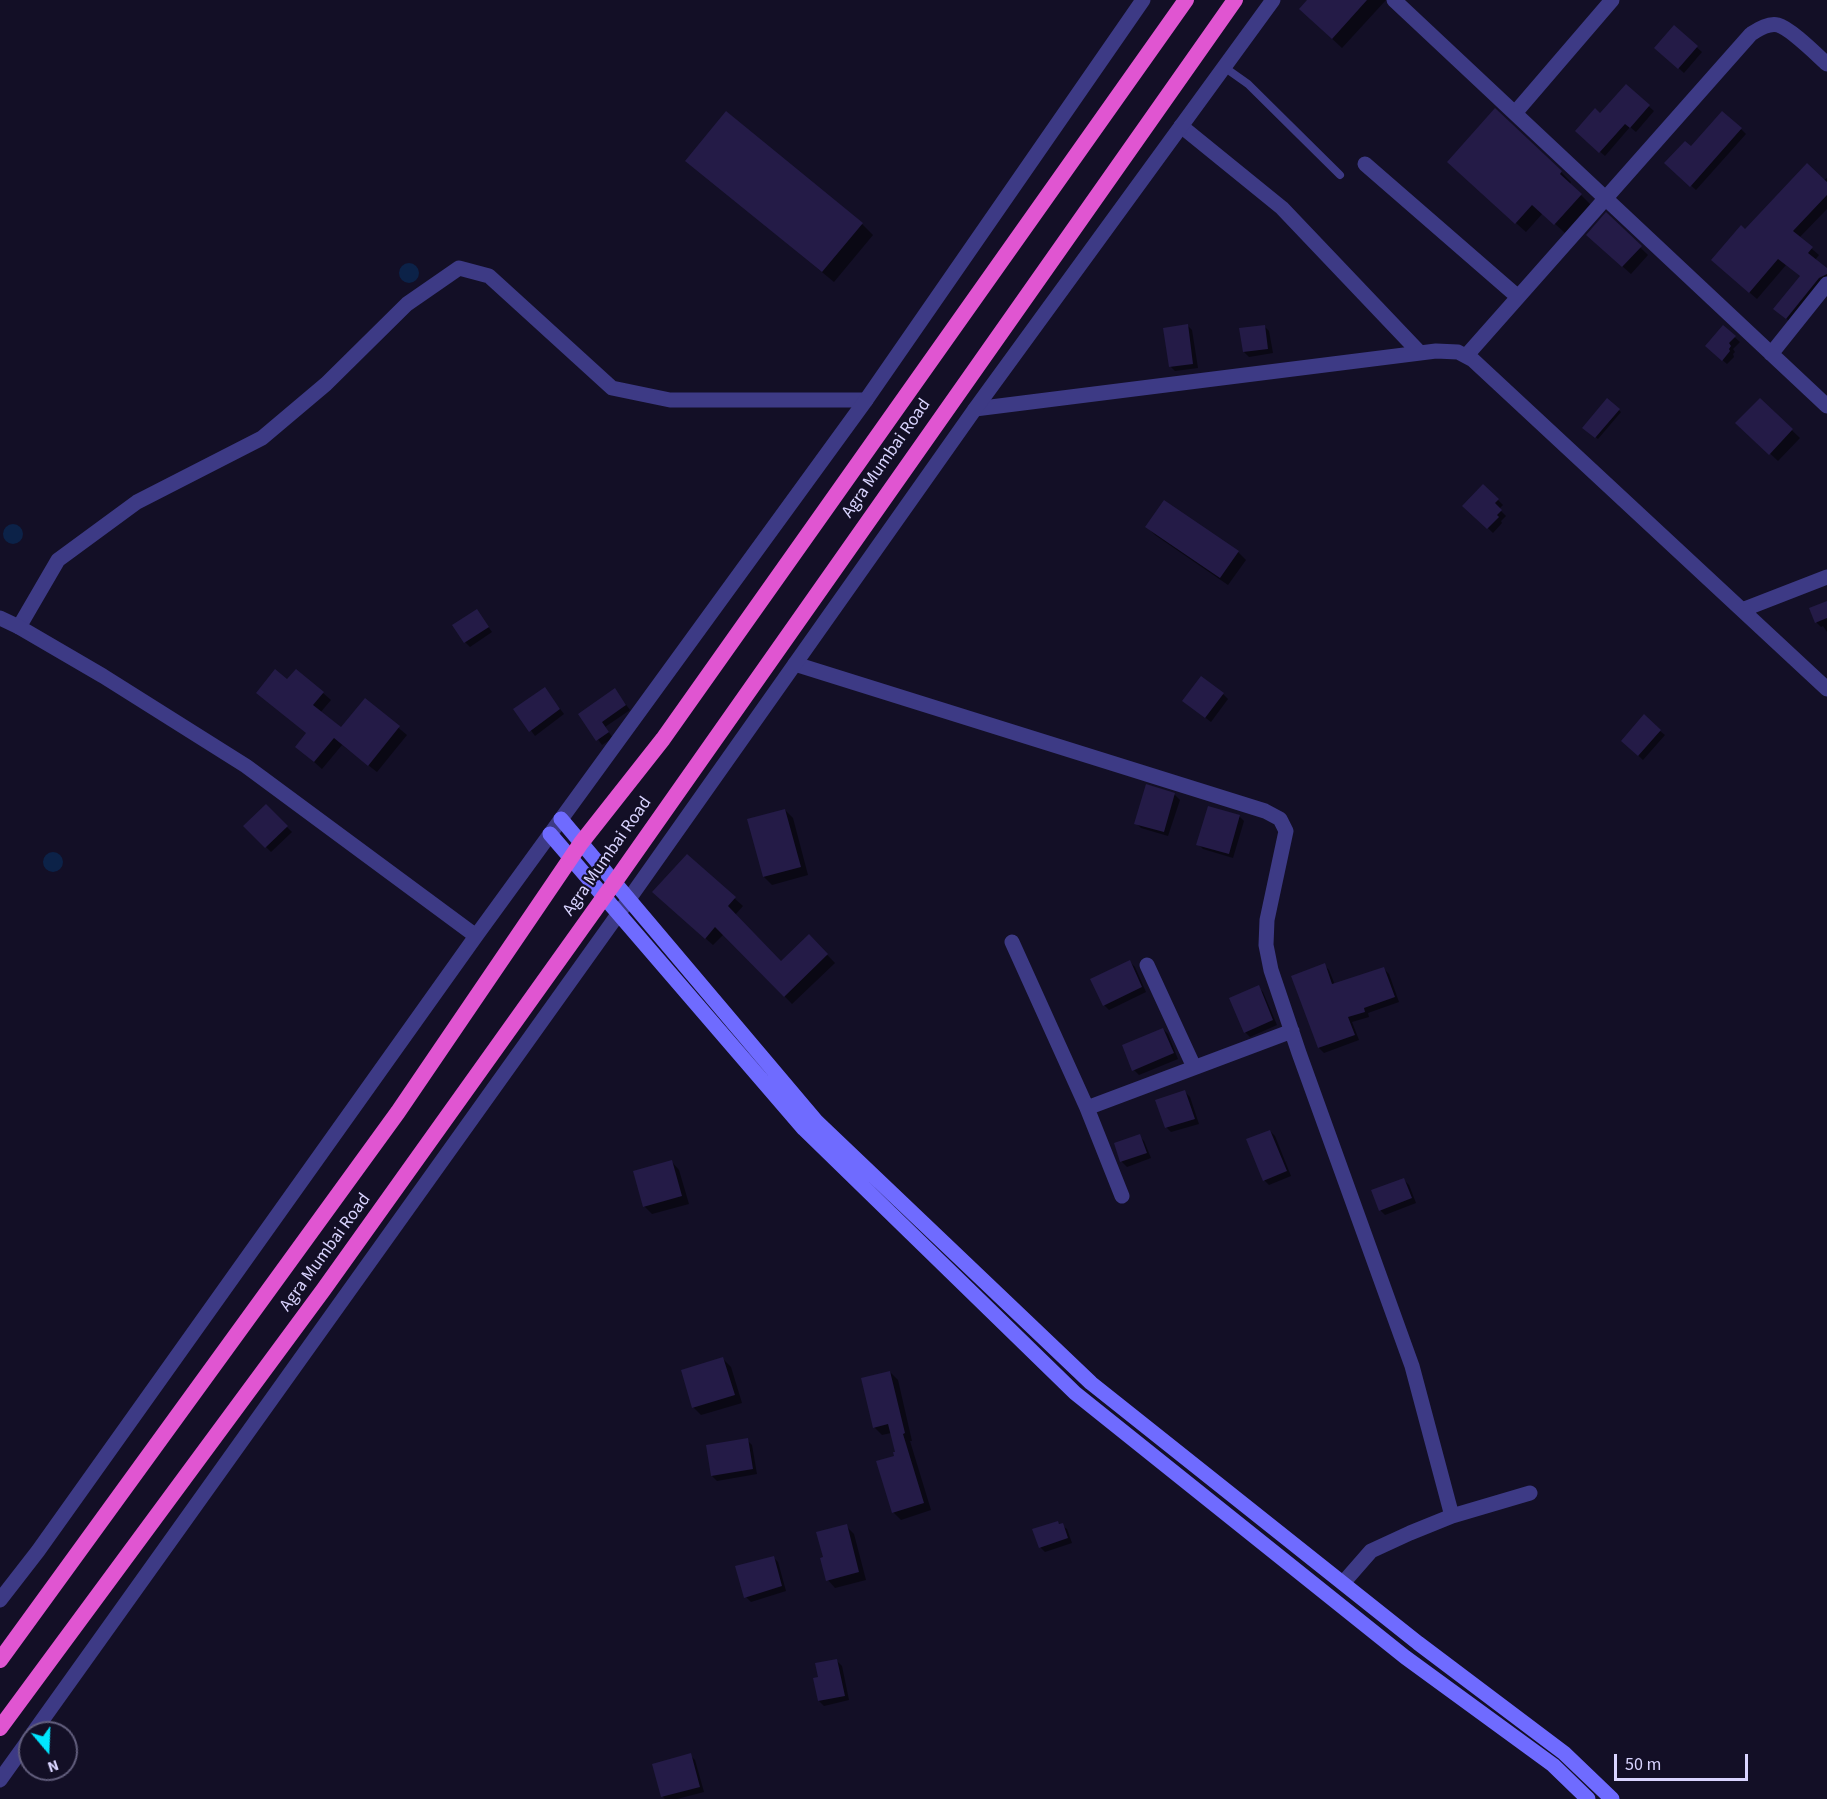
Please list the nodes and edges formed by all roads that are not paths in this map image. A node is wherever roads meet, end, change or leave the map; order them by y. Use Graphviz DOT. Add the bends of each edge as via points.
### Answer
graph roads {
  1 [pos="1143,0"];
  2 [pos="1186,0"];
  3 [pos="1235,0"];
  4 [pos="1273,0"];
  5 [pos="1394,0"];
  6 [pos="1612,0"];
  7 [pos="1827,64"];
  8 [pos="1224,67"];
  9 [pos="1515,113"];
  10 [pos="1181,126"];
  11 [pos="1365,164"];
  12 [pos="1340,175"];
  13 [pos="1606,199"];
  14 [pos="1827,284"];
  15 [pos="1518,297"];
  16 [pos="1420,353"];
  17 [pos="1771,354"];
  18 [pos="1466,356"];
  19 [pos="866,400"];
  20 [pos="1827,406"];
  21 [pos="975,409"];
  22 [pos="1827,577"];
  23 [pos="1742,610"];
  24 [pos="0,618"];
  25 [pos="20,627"];
  26 [pos="795,664"];
  27 [pos="1827,689"];
  28 [pos="561,819"];
  29 [pos="550,834"];
  30 [pos="581,843"];
  31 [pos="571,858"];
  32 [pos="615,883"];
  33 [pos="604,897"];
  34 [pos="628,899"];
  35 [pos="618,913"];
  36 [pos="476,936"];
  37 [pos="1012,942"];
  38 [pos="1147,965"];
  39 [pos="1292,1031"];
  40 [pos="1194,1067"];
  41 [pos="1087,1107"];
  42 [pos="1122,1196"];
  43 [pos="1530,1492"];
  44 [pos="1452,1516"];
  45 [pos="1343,1583"];
  46 [pos="0,1600"];
  47 [pos="0,1660"];
  48 [pos="42,1721"];
  49 [pos="0,1728"];
  50 [pos="18,1755"];
  51 [pos="0,1780"];
  52 [pos="1588,1799"];
  53 [pos="1612,1799"];
  1 -- 19 [label="street"];
  2 -- 30 [label="highway, Agra Mumbai Road" via="663,739"];
  3 -- 32 [label="highway, Agra Mumbai Road"];
  4 -- 8 [label="street"];
  5 -- 9 [label="street"];
  6 -- 9 [label="street"];
  7 -- 13 [label="street" via="1779,25 1766,25 1751,34"];
  8 -- 10 [label="street"];
  8 -- 12 [label="lane" via="1248,84"];
  9 -- 13 [label="street"];
  10 -- 16 [label="street" via="1282,208"];
  10 -- 21 [label="street"];
  11 -- 15 [label="street"];
  13 -- 15 [label="street"];
  13 -- 17 [label="street"];
  14 -- 17 [label="street"];
  15 -- 18 [label="street"];
  16 -- 18 [label="street" via="1458,352"];
  16 -- 21 [label="street"];
  17 -- 20 [label="street"];
  18 -- 23 [label="street"];
  19 -- 25 [label="street" via="670,400 612,388 489,276 459,268 407,304 326,384 262,438 137,502 58,560"];
  19 -- 28 [label="street"];
  21 -- 26 [label="street"];
  22 -- 23 [label="street"];
  23 -- 27 [label="street"];
  24 -- 25 [label="street"];
  25 -- 36 [label="street" via="246,766"];
  26 -- 34 [label="street"];
  26 -- 39 [label="street" via="1139,770 1280,819 1286,831 1267,920 1266,945"];
  28 -- 29 [label="street"];
  28 -- 30 [label="main road"];
  29 -- 31 [label="main road"];
  29 -- 36 [label="street"];
  30 -- 31 [label="highway, Agra Mumbai Road"];
  30 -- 32 [label="main road"];
  31 -- 33 [label="main road"];
  31 -- 47 [label="highway, Agra Mumbai Road" via="398,1112"];
  32 -- 33 [label="highway, Agra Mumbai Road"];
  32 -- 34 [label="main road"];
  33 -- 35 [label="main road"];
  33 -- 49 [label="highway, Agra Mumbai Road" via="324,1289"];
  34 -- 35 [label="street"];
  34 -- 45 [label="main road" via="826,1130 1091,1383"];
  35 -- 48 [label="street"];
  35 -- 52 [label="main road" via="804,1129 1076,1393 1405,1657 1553,1765"];
  36 -- 46 [label="street"];
  37 -- 41 [label="street"];
  38 -- 40 [label="street"];
  39 -- 40 [label="street"];
  39 -- 44 [label="street" via="1412,1366"];
  40 -- 41 [label="street"];
  41 -- 42 [label="street"];
  43 -- 44 [label="street"];
  44 -- 45 [label="street" via="1371,1551"];
  45 -- 53 [label="main road" via="1564,1753"];
  50 -- 51 [label="street"];
}
